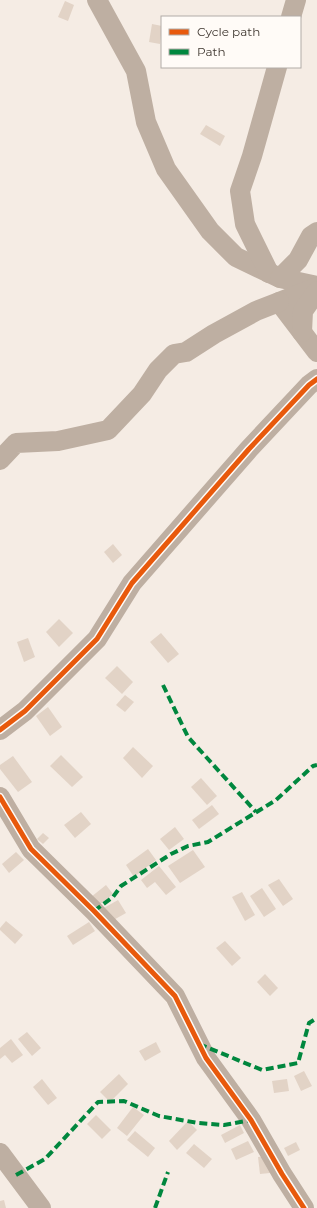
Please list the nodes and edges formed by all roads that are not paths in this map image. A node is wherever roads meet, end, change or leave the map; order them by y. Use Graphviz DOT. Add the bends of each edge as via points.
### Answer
graph roads {
  1 [pos="97,0"];
  2 [pos="296,0"];
  3 [pos="291,16"];
  4 [pos="277,68"];
  5 [pos="317,232"];
  6 [pos="274,276"];
  7 [pos="317,286"];
  8 [pos="317,291"];
  9 [pos="279,302"];
  10 [pos="302,332"];
  11 [pos="317,352"];
  12 [pos="317,378"];
  13 [pos="0,460"];
  14 [pos="0,730"];
  15 [pos="0,797"];
  16 [pos="0,1153"];
  17 [pos="41,1208"];
  18 [pos="304,1208"];
  1 -- 6 [label="street" via="136,71 146,122 166,169 210,231 236,257"];
  2 -- 3 [label="street"];
  4 -- 6 [label="street" via="240,190 245,224"];
  5 -- 6 [label="street" via="311,236 298,260"];
  6 -- 7 [label="street"];
  7 -- 9 [label="street"];
  8 -- 10 [label="street" via="303,311"];
  9 -- 10 [label="street"];
  9 -- 13 [label="street" via="256,311 186,352 174,354 158,370 142,394 108,430 58,441 16,444"];
  10 -- 11 [label="street"];
  12 -- 14 [label="street" via="249,449 132,583 97,639 25,711"];
  15 -- 18 [label="street" via="30,849 175,996 206,1058 251,1120"];
  16 -- 17 [label="street"];
}
